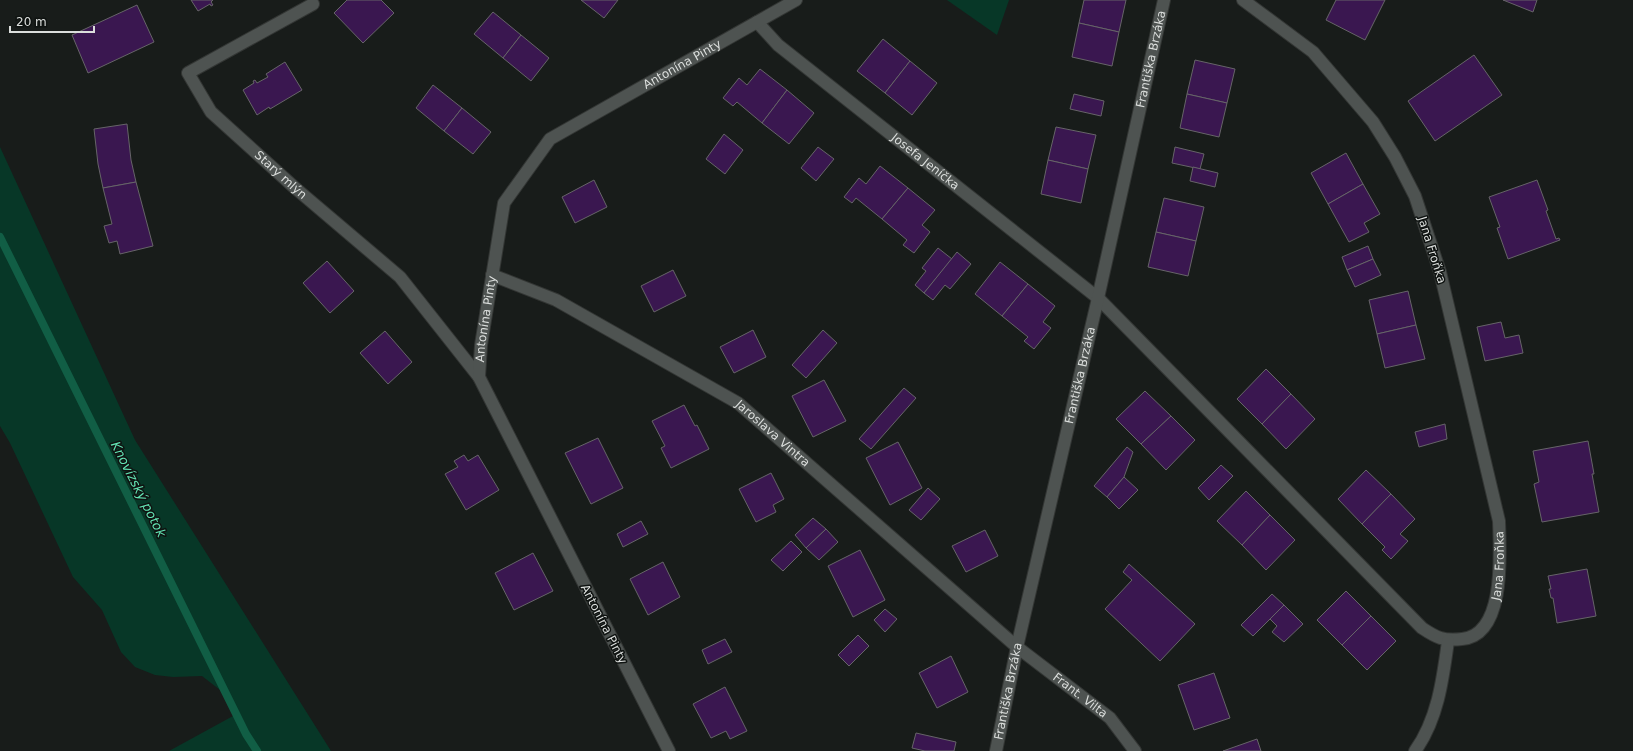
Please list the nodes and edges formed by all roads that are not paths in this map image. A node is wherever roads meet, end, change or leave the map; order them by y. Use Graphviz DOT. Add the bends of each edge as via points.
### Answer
graph roads {
  1 [pos="796,0"];
  2 [pos="1164,0"];
  3 [pos="1243,0"];
  4 [pos="313,4"];
  5 [pos="757,22"];
  6 [pos="492,275"];
  7 [pos="1098,298"];
  8 [pos="479,377"];
  9 [pos="1448,641"];
  10 [pos="1017,647"];
  11 [pos="669,751"];
  12 [pos="996,751"];
  13 [pos="1135,751"];
  14 [pos="1415,751"];
  1 -- 5 [label="street, Antonína Pinty"];
  2 -- 7 [label="street, Františka Brzáka"];
  3 -- 9 [label="street, Jana Froňka" via="1313,52 1374,122 1415,196 1440,272 1499,521 1501,559 1496,602 1485,627 1467,639"];
  4 -- 8 [label="street, Starý mlýn" via="188,73 211,112 400,277"];
  5 -- 6 [label="street, Antonína Pinty" via="550,139 504,203"];
  5 -- 7 [label="street, Josefa Jeníčka" via="778,45"];
  6 -- 8 [label="street, Antonína Pinty" via="481,345"];
  6 -- 10 [label="street, Jaroslava Vintra" via="556,300 738,403"];
  7 -- 9 [label="street, Jana Froňka" via="1422,628 1434,637"];
  7 -- 10 [label="street, Františka Brzáka"];
  8 -- 11 [label="street, Antonína Pinty"];
  9 -- 14 [label="street" via="1444,678 1434,714"];
  10 -- 12 [label="street, Františka Brzáka"];
  10 -- 13 [label="street, Frant. Vilta" via="1110,718"];
}
